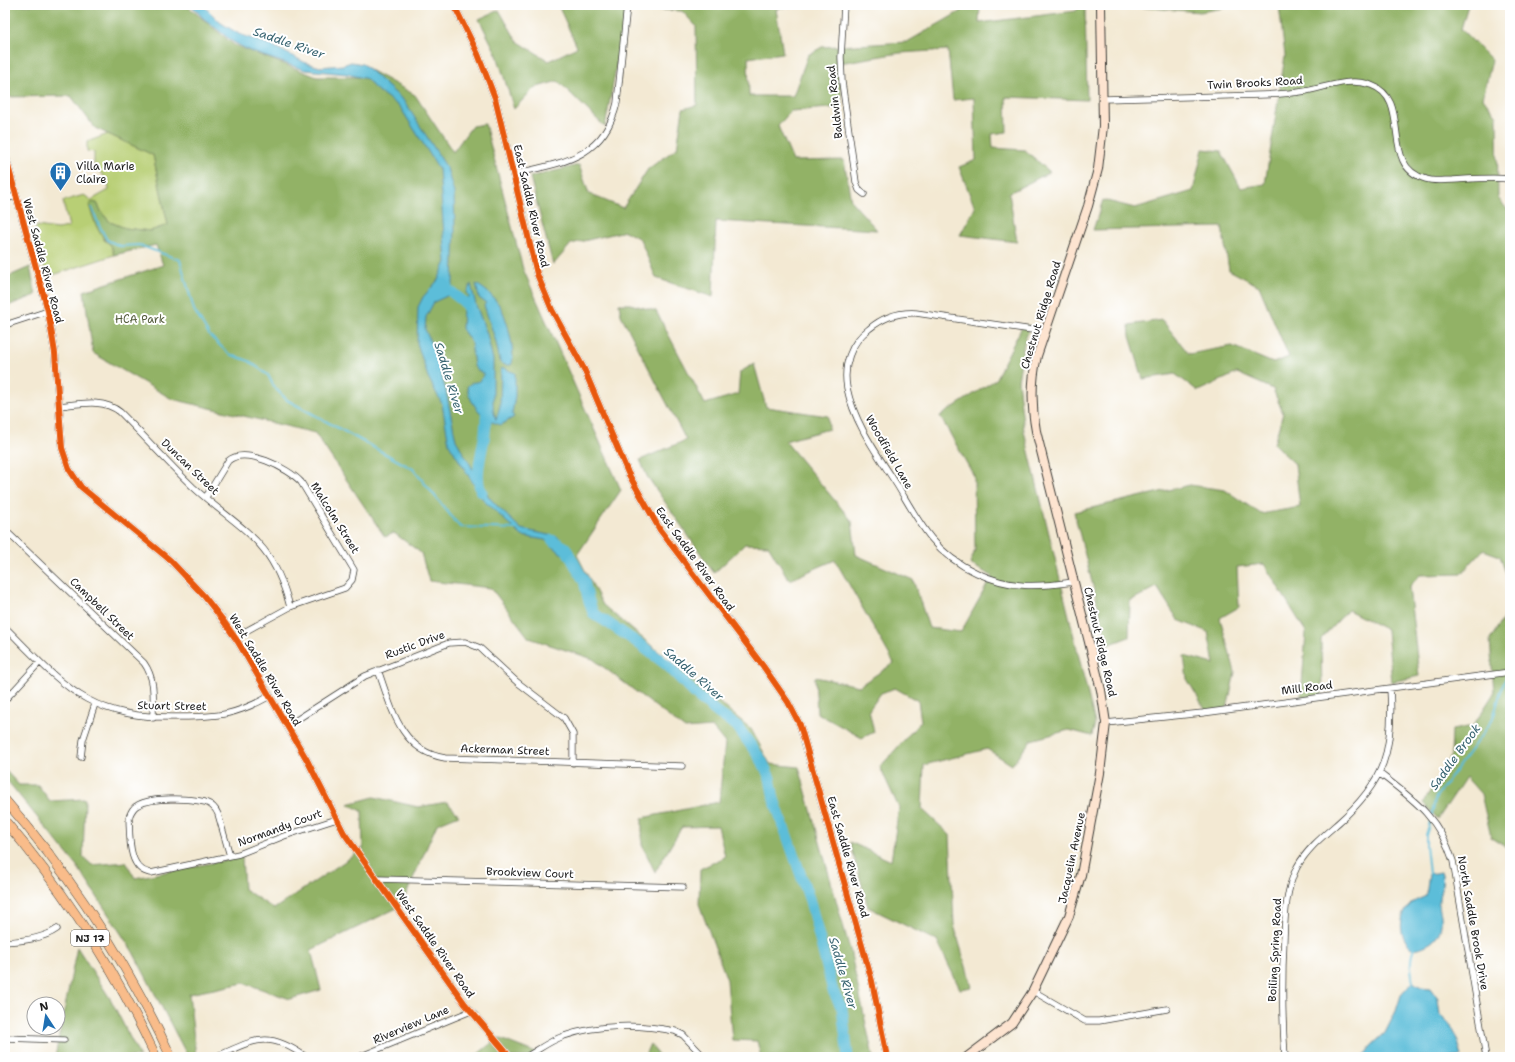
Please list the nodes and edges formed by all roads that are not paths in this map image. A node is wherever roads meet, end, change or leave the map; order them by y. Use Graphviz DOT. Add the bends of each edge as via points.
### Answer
graph roads {
  1 [pos="454,5"];
  2 [pos="628,5"];
  3 [pos="844,5"];
  4 [pos="1101,5"];
  5 [pos="1104,99"];
  6 [pos="5,156"];
  7 [pos="513,174"];
  8 [pos="1510,179"];
  9 [pos="864,194"];
  10 [pos="16,196"];
  11 [pos="5,199"];
  12 [pos="48,310"];
  13 [pos="5,325"];
  14 [pos="1046,332"];
  15 [pos="59,406"];
  16 [pos="206,497"];
  17 [pos="5,530"];
  18 [pos="1074,582"];
  19 [pos="290,607"];
  20 [pos="5,627"];
  21 [pos="235,637"];
  22 [pos="40,662"];
  23 [pos="378,670"];
  24 [pos="1510,672"];
  25 [pos="1390,688"];
  26 [pos="270,696"];
  27 [pos="5,700"];
  28 [pos="95,704"];
  29 [pos="153,718"];
  30 [pos="1106,723"];
  31 [pos="287,726"];
  32 [pos="81,757"];
  33 [pos="573,763"];
  34 [pos="682,766"];
  35 [pos="1379,773"];
  36 [pos="5,800"];
  37 [pos="337,819"];
  38 [pos="5,822"];
  39 [pos="230,856"];
  40 [pos="377,879"];
  41 [pos="683,887"];
  42 [pos="57,929"];
  43 [pos="5,942"];
  44 [pos="1033,991"];
  45 [pos="1167,1009"];
  46 [pos="471,1011"];
  47 [pos="5,1038"];
  48 [pos="64,1040"];
  49 [pos="156,1057"];
  50 [pos="171,1057"];
  51 [pos="215,1057"];
  52 [pos="306,1057"];
  53 [pos="359,1057"];
  54 [pos="510,1057"];
  55 [pos="526,1057"];
  56 [pos="704,1057"];
  57 [pos="886,1057"];
  58 [pos="967,1057"];
  59 [pos="1284,1057"];
  60 [pos="1486,1057"];
  1 -- 7 [label="street, East Saddle River Road" via="487,76"];
  2 -- 7 [label="street" via="617,103 606,132 598,142 578,157"];
  3 -- 9 [label="street, Baldwin Road" via="841,57 844,103 856,182 858,190"];
  4 -- 5 [label="main road, Chestnut Ridge Road"];
  5 -- 8 [label="street, Twin Brooks Road" via="1275,95 1345,82 1363,82 1379,88 1389,99 1394,113 1401,158 1417,176 1430,180"];
  5 -- 14 [label="main road, Chestnut Ridge Road" via="1101,147 1093,190"];
  6 -- 10 [label="street, West Saddle River Road"];
  7 -- 57 [label="street, East Saddle River Road" via="531,255 544,292 584,369 636,491 665,537 780,690 800,725 872,981"];
  10 -- 11 [label="street"];
  10 -- 12 [label="street, West Saddle River Road"];
  12 -- 13 [label="street"];
  12 -- 15 [label="street, West Saddle River Road" via="55,353"];
  14 -- 18 [label="main road, Chestnut Ridge Road" via="1034,371 1033,416"];
  14 -- 18 [label="street, Woodfield Lane" via="906,312 873,326 858,339 846,368 847,387 865,433 923,528 944,551 970,570 1003,583 1038,587"];
  15 -- 16 [label="street, Duncan Street" via="98,403 111,406"];
  15 -- 21 [label="street, West Saddle River Road" via="65,458 80,487 170,560 204,596"];
  16 -- 19 [label="street, Duncan Street" via="261,545 276,568"];
  16 -- 19 [label="street, Malcolm Street" via="228,461 237,455 282,467 300,482 352,565 354,576 345,588"];
  17 -- 29 [label="street, Campbell Street" via="144,663 154,686"];
  18 -- 30 [label="main road, Chestnut Ridge Road" via="1101,690"];
  19 -- 21 [label="street, Malcolm Street"];
  20 -- 22 [label="street, Stuart Street"];
  21 -- 26 [label="street, West Saddle River Road"];
  22 -- 27 [label="street"];
  22 -- 28 [label="street, Stuart Street" via="73,691"];
  23 -- 31 [label="street, Rustic Drive" via="351,683"];
  23 -- 33 [label="street, Ackerman Street" via="398,724 408,739 423,751 445,758"];
  23 -- 33 [label="street, Rustic Drive" via="449,643 472,644 564,718 573,738"];
  24 -- 25 [label="street, Mill Road"];
  25 -- 30 [label="street, Mill Road"];
  25 -- 35 [label="street, Boiling Spring Road" via="1391,734"];
  26 -- 29 [label="street, Stuart Street" via="251,707 224,715"];
  26 -- 31 [label="street, West Saddle River Road"];
  28 -- 29 [label="street, Stuart Street" via="130,715"];
  28 -- 32 [label="street" via="83,740"];
  30 -- 44 [label="main road, Jacquelin Avenue" via="1098,787 1074,903"];
  31 -- 37 [label="street, West Saddle River Road"];
  33 -- 34 [label="street, Ackerman Street"];
  35 -- 59 [label="street, Boiling Spring Road" via="1357,807 1309,850 1292,878 1286,903 1283,961"];
  35 -- 60 [label="street, North Saddle Brook Drive" via="1427,813 1439,828 1448,847"];
  36 -- 50 [label="highway, NJ 17" via="55,862 95,920 132,980"];
  37 -- 39 [label="street, Normandy Court"];
  37 -- 40 [label="street, West Saddle River Road"];
  38 -- 49 [label="highway, NJ 17" via="80,921 117,982"];
  39 -- 39 [label="street, Normandy Court" via="151,873 145,872 134,862 129,817 137,805 149,801 205,802 216,809"];
  40 -- 41 [label="street, Brookview Court"];
  40 -- 46 [label="street, West Saddle River Road"];
  42 -- 43 [label="street" via="39,937"];
  44 -- 45 [label="street" via="1085,1021 1099,1021"];
  44 -- 58 [label="main road, Jacquelin Avenue" via="1012,1023"];
  46 -- 53 [label="street, Riverview Lane"];
  46 -- 54 [label="street, West Saddle River Road"];
  47 -- 48 [label="street"];
  51 -- 52 [label="street" via="250,1042 268,1039 283,1042"];
  55 -- 56 [label="street" via="563,1036 621,1026 675,1031 683,1035"];
}
